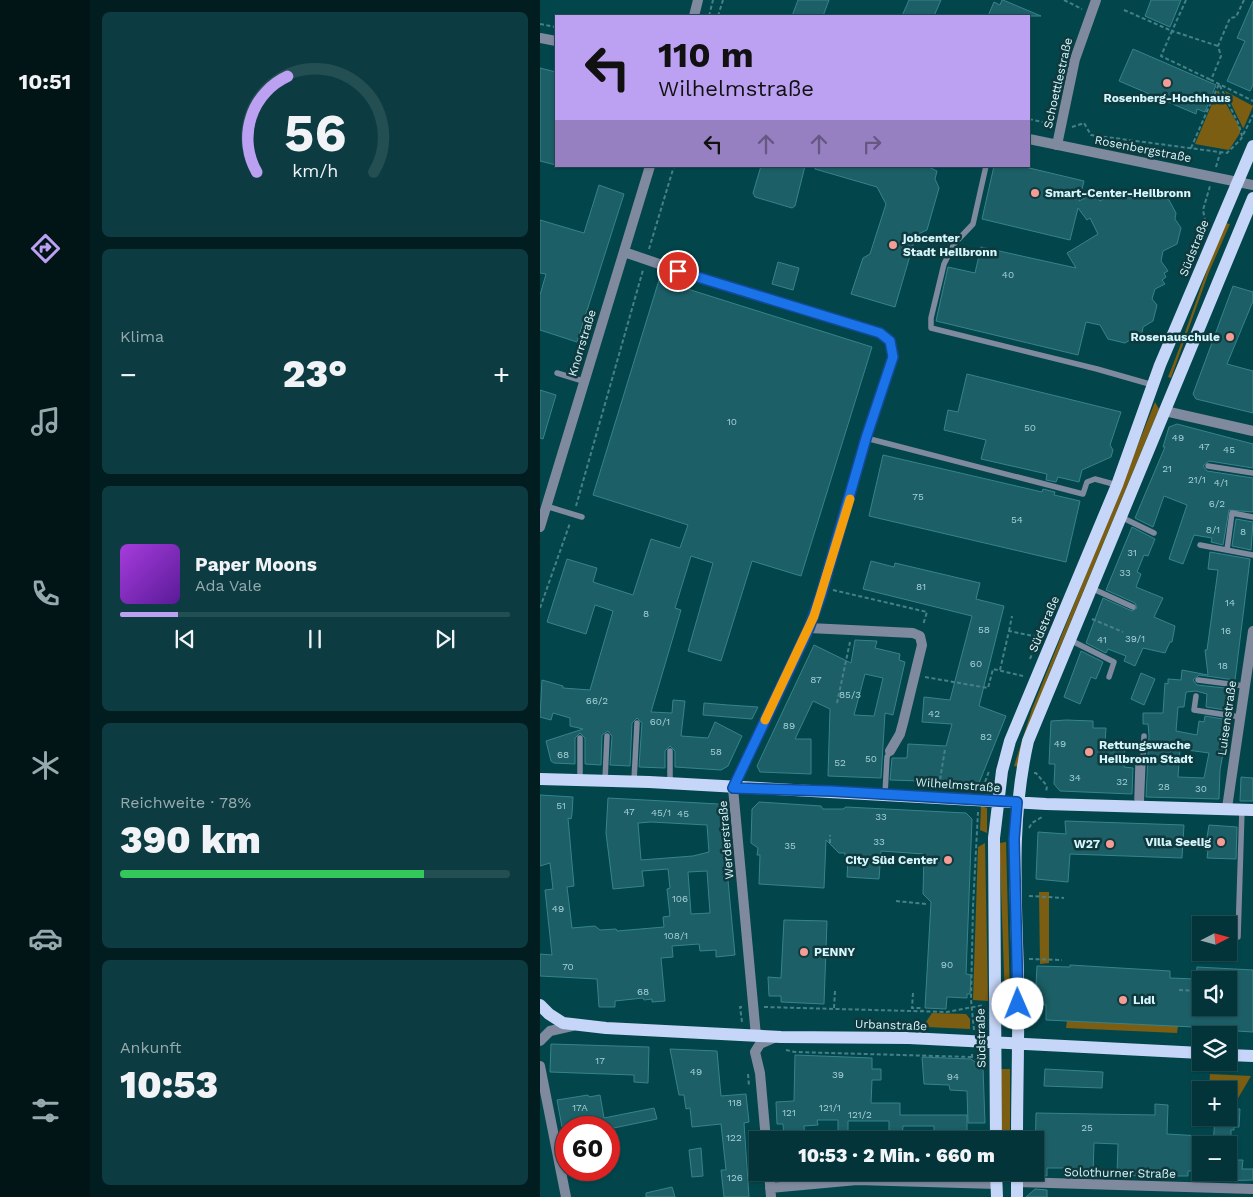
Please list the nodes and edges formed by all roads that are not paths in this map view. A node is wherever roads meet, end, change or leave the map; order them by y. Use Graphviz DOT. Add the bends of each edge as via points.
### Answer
graph roads {
  1 [pos="698,0"];
  2 [pos="1096,0"];
  3 [pos="694,15"];
  4 [pos="540,38"];
  5 [pos="555,41"];
  6 [pos="1030,139"];
  7 [pos="1057,145"];
  8 [pos="1253,146"];
  9 [pos="650,167"];
  10 [pos="986,167"];
  11 [pos="1238,181"];
  12 [pos="1253,185"];
  13 [pos="1253,198"];
  14 [pos="624,252"];
  15 [pos="558,373"];
  16 [pos="584,381"];
  17 [pos="1154,385"];
  18 [pos="1165,411"];
  19 [pos="1253,431"];
  20 [pos="866,438"];
  21 [pos="1208,466"];
  22 [pos="1253,473"];
  23 [pos="1117,485"];
  24 [pos="546,506"];
  25 [pos="582,517"];
  26 [pos="1121,517"];
  27 [pos="1253,517"];
  28 [pos="540,527"];
  29 [pos="1154,533"];
  30 [pos="1200,545"];
  31 [pos="1227,550"];
  32 [pos="1253,554"];
  33 [pos="1091,588"];
  34 [pos="1132,607"];
  35 [pos="809,628"];
  36 [pos="1253,632"];
  37 [pos="1070,640"];
  38 [pos="1109,677"];
  39 [pos="1198,680"];
  40 [pos="1245,686"];
  41 [pos="1196,696"];
  42 [pos="1240,717"];
  43 [pos="636,723"];
  44 [pos="606,736"];
  45 [pos="1144,736"];
  46 [pos="580,738"];
  47 [pos="670,751"];
  48 [pos="890,751"];
  49 [pos="1138,766"];
  50 [pos="540,779"];
  51 [pos="580,780"];
  52 [pos="605,781"];
  53 [pos="634,781"];
  54 [pos="670,783"];
  55 [pos="733,788"];
  56 [pos="885,794"];
  57 [pos="997,802"];
  58 [pos="1017,802"];
  59 [pos="1139,806"];
  60 [pos="1227,808"];
  61 [pos="1248,810"];
  62 [pos="1238,937"];
  63 [pos="540,1005"];
  64 [pos="580,1026"];
  65 [pos="753,1039"];
  66 [pos="540,1041"];
  67 [pos="995,1042"];
  68 [pos="1018,1044"];
  69 [pos="1192,1053"];
  70 [pos="1237,1055"];
  71 [pos="1253,1056"];
  72 [pos="540,1066"];
  73 [pos="765,1131"];
  74 [pos="996,1131"];
  75 [pos="1017,1131"];
  76 [pos="1044,1178"];
  77 [pos="850,1181"];
  78 [pos="994,1181"];
  79 [pos="1016,1181"];
  80 [pos="1253,1189"];
  81 [pos="771,1193"];
  82 [pos="566,1197"];
  83 [pos="997,1197"];
  84 [pos="1016,1197"];
  1 -- 3 [label="street"];
  2 -- 7 [label="street, Schoettlestraße" via="1075,59"];
  4 -- 5 [label="street"];
  6 -- 7 [label="street, Rosenbergstraße"];
  7 -- 11 [label="street, Rosenbergstraße"];
  8 -- 11 [label="main road, Südstraße"];
  9 -- 14 [label="street, Knorrstraße"];
  10 -- 17 [label="lane" via="973,224 954,244 944,264 931,328"];
  11 -- 12 [label="street, Rosenbergstraße"];
  11 -- 17 [label="main road, Südstraße"];
  13 -- 18 [label="main road"];
  14 -- 16 [label="street, Knorrstraße"];
  14 -- 20 [label="street, Werderstraße" via="888,337 893,357"];
  15 -- 16 [label="lane"];
  16 -- 24 [label="street, Knorrstraße"];
  17 -- 23 [label="main road, Südstraße"];
  18 -- 19 [label="street"];
  18 -- 26 [label="main road"];
  20 -- 23 [label="lane" via="1083,494 1087,482 1095,479"];
  20 -- 35 [label="street, Werderstraße"];
  21 -- 22 [label="lane"];
  23 -- 57 [label="main road, Südstraße" via="1010,741"];
  24 -- 25 [label="lane"];
  24 -- 28 [label="street, Knorrstraße"];
  26 -- 29 [label="lane"];
  26 -- 33 [label="main road"];
  27 -- 31 [label="lane" via="1232,513"];
  30 -- 31 [label="lane"];
  31 -- 32 [label="lane"];
  33 -- 34 [label="lane"];
  33 -- 37 [label="main road"];
  35 -- 48 [label="street" via="920,636 922,645 900,734"];
  35 -- 55 [label="street, Werderstraße"];
  36 -- 40 [label="street, Luisenstraße"];
  37 -- 38 [label="lane" via="1114,662"];
  37 -- 58 [label="main road" via="1028,741"];
  39 -- 40 [label="lane"];
  40 -- 42 [label="street, Luisenstraße"];
  41 -- 42 [label="lane" via="1194,710"];
  42 -- 60 [label="street, Luisenstraße"];
  43 -- 53 [label="lane"];
  44 -- 52 [label="lane"];
  45 -- 59 [label="lane"];
  46 -- 51 [label="lane"];
  47 -- 54 [label="lane"];
  48 -- 56 [label="lane"];
  49 -- 59 [label="lane"];
  50 -- 51 [label="main road, Wilhelmstraße"];
  51 -- 52 [label="main road, Wilhelmstraße"];
  52 -- 53 [label="main road, Wilhelmstraße"];
  53 -- 54 [label="main road, Wilhelmstraße"];
  54 -- 55 [label="main road, Wilhelmstraße"];
  55 -- 56 [label="main road, Wilhelmstraße"];
  55 -- 65 [label="street, Werderstraße"];
  56 -- 57 [label="main road, Wilhelmstraße"];
  57 -- 58 [label="main road, Wilhelmstraße"];
  57 -- 67 [label="main road, Südstraße" via="993,875"];
  58 -- 59 [label="main road, Wilhelmstraße"];
  58 -- 68 [label="main road" via="1014,839"];
  59 -- 60 [label="main road, Wilhelmstraße"];
  60 -- 61 [label="main road, Wilhelmstraße"];
  61 -- 62 [label="lane"];
  63 -- 64 [label="main road, Urbanstraße" via="556,1019"];
  64 -- 65 [label="main road, Urbanstraße"];
  64 -- 66 [label="street" via="556,1029"];
  65 -- 67 [label="main road, Urbanstraße" via="779,1043 899,1038"];
  65 -- 73 [label="street, Werderstraße"];
  67 -- 68 [label="main road, Urbanstraße"];
  67 -- 74 [label="main road, Südstraße"];
  68 -- 69 [label="main road, Urbanstraße"];
  68 -- 75 [label="main road"];
  70 -- 71 [label="main road"];
  72 -- 82 [label="street"];
  76 -- 80 [label="street, Solothurner Straße"];
  77 -- 81 [label="street"];
  78 -- 83 [label="main road"];
  79 -- 84 [label="main road"];
}
